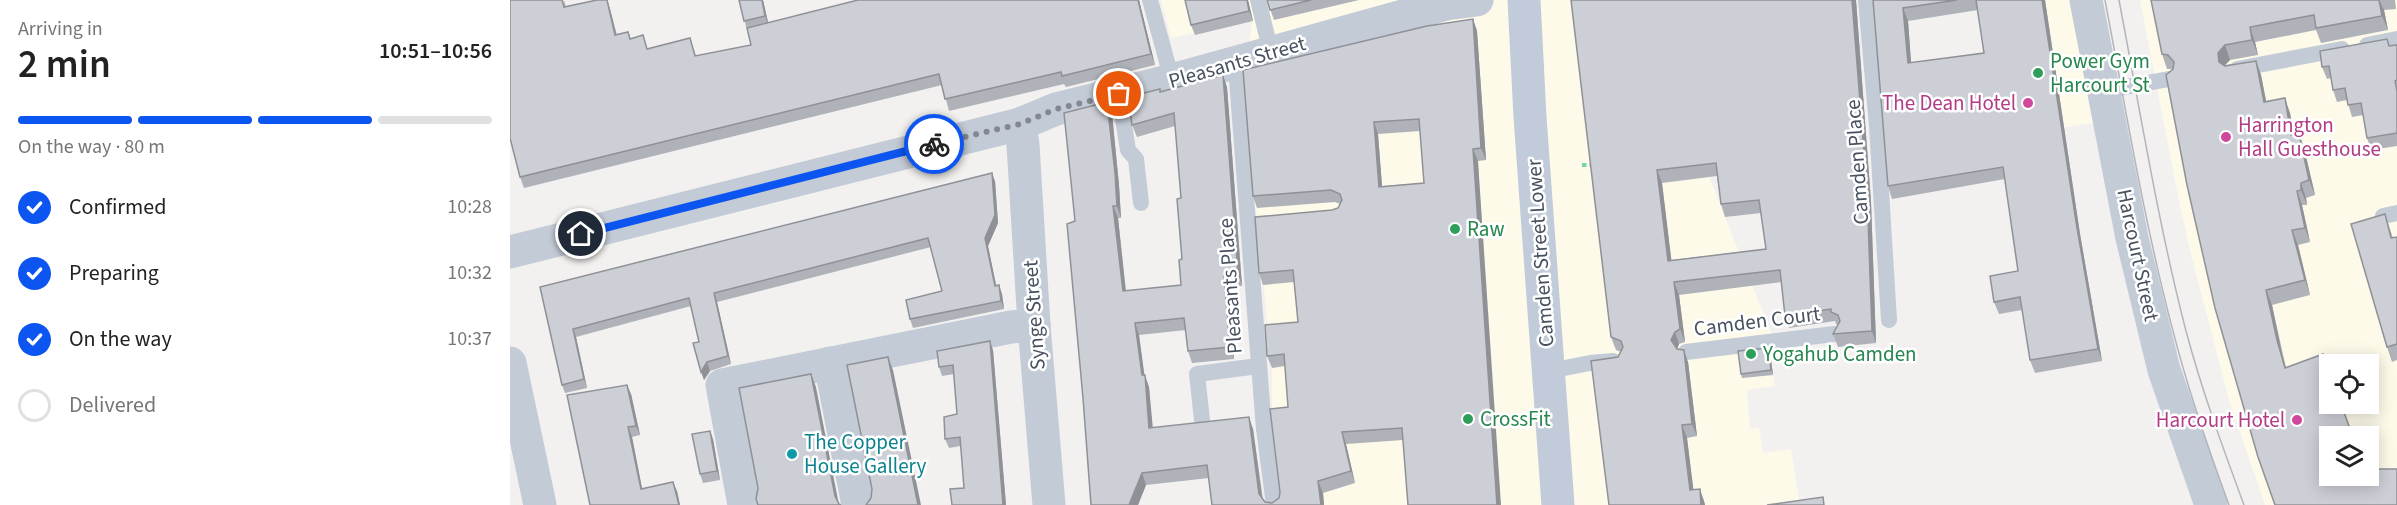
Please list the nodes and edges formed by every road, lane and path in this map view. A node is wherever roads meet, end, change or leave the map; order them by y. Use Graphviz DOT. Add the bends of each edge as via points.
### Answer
graph roads {
  1 [pos="1150,0"];
  2 [pos="1258,0"];
  3 [pos="1477,0"];
  4 [pos="1524,0"];
  5 [pos="1866,0"];
  6 [pos="2086,0"];
  7 [pos="2397,39"];
  8 [pos="1271,52"];
  9 [pos="1233,63"];
  10 [pos="2233,70"];
  11 [pos="2169,79"];
  12 [pos="1172,80"];
  13 [pos="2104,91"];
  14 [pos="1119,94"];
  15 [pos="1020,124"];
  16 [pos="1582,165"];
  17 [pos="1592,165"];
  18 [pos="1141,203"];
  19 [pos="1270,217"];
  20 [pos="1248,219"];
  21 [pos="510,252"];
  22 [pos="1889,320"];
  23 [pos="1034,325"];
  24 [pos="1834,334"];
  25 [pos="1686,352"];
  26 [pos="1617,360"];
  27 [pos="510,363"];
  28 [pos="830,363"];
  29 [pos="1258,366"];
  30 [pos="1549,371"];
  31 [pos="1202,420"];
  32 [pos="540,505"];
  33 [pos="744,505"];
  34 [pos="858,505"];
  35 [pos="1049,505"];
  36 [pos="1274,505"];
  37 [pos="1558,505"];
  38 [pos="2211,505"];
  1 -- 12 [label="lane"];
  2 -- 8 [label="lane"];
  3 -- 8 [label="street, Pleasants Street" via="1446,4"];
  4 -- 30 [label="main road, Camden Street Lower"];
  5 -- 22 [label="lane, Camden Place"];
  6 -- 13 [label="street, Harcourt Street"];
  7 -- 10 [label="lane"];
  8 -- 9 [label="street, Pleasants Street"];
  9 -- 12 [label="street, Pleasants Street"];
  9 -- 20 [label="lane, Pleasants Place"];
  11 -- 13 [label="lane"];
  12 -- 14 [label="street, Pleasants Street"];
  13 -- 38 [label="street, Harcourt Street" via="2132,237 2164,370"];
  14 -- 15 [label="street, Pleasants Street" via="1056,109"];
  14 -- 18 [label="lane" via="1128,150 1136,159"];
  15 -- 21 [label="street, Pleasants Street"];
  15 -- 23 [label="street, Synge Street"];
  16 -- 17 [label="path"];
  19 -- 20 [label="lane"];
  20 -- 29 [label="lane, Pleasants Place"];
  23 -- 28 [label="street"];
  23 -- 35 [label="street, Synge Street"];
  24 -- 25 [label="lane, Camden Court"];
  26 -- 30 [label="lane"];
  27 -- 32 [label="street"];
  28 -- 33 [label="street" via="722,385"];
  28 -- 34 [label="street"];
  29 -- 31 [label="lane" via="1197,374"];
  29 -- 36 [label="lane, Pleasants Place"];
  30 -- 37 [label="main road, Camden Street Lower"];
}
